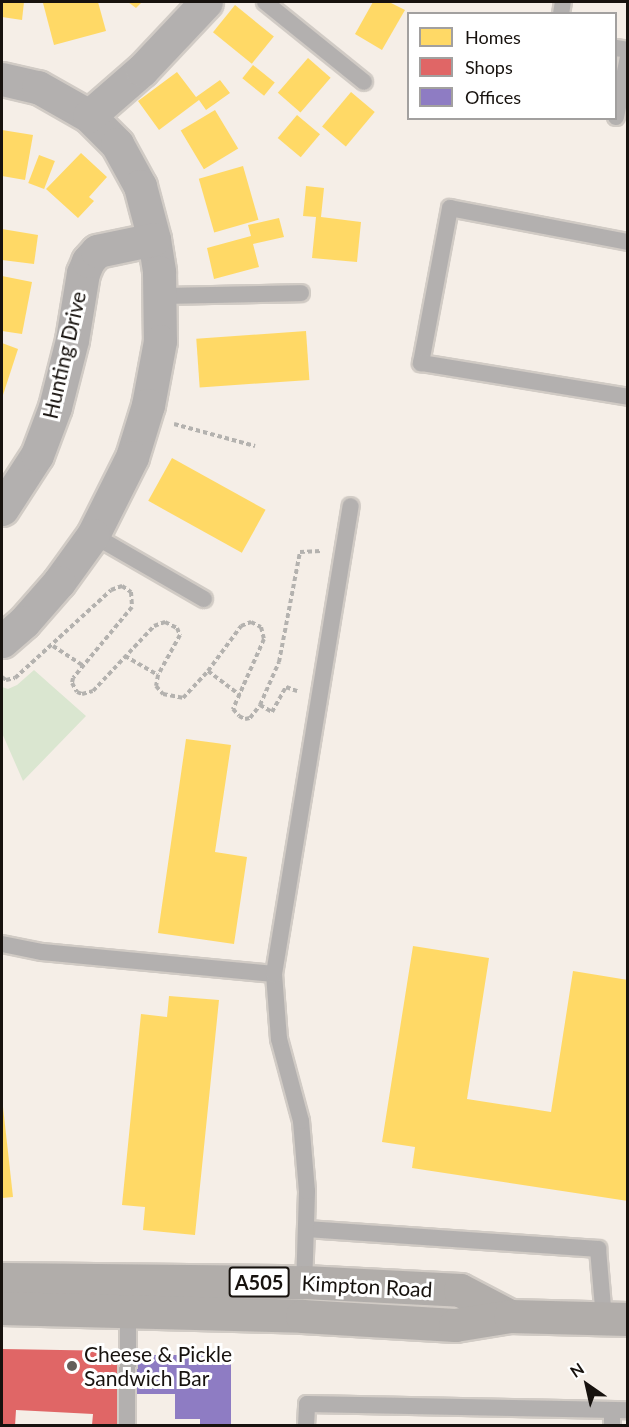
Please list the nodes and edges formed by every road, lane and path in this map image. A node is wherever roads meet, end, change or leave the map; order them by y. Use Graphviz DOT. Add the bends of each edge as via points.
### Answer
graph roads {
  1 [pos="206,2"];
  2 [pos="265,2"];
  3 [pos="627,57"];
  4 [pos="2,79"];
  5 [pos="364,82"];
  6 [pos="617,107"];
  7 [pos="89,116"];
  8 [pos="154,239"];
  9 [pos="627,242"];
  10 [pos="301,293"];
  11 [pos="160,296"];
  12 [pos="627,397"];
  13 [pos="145,416"];
  14 [pos="255,446"];
  15 [pos="351,506"];
  16 [pos="2,508"];
  17 [pos="93,535"];
  18 [pos="343,553"];
  19 [pos="204,599"];
  20 [pos="2,641"];
  21 [pos="53,646"];
  22 [pos="125,656"];
  23 [pos="82,666"];
  24 [pos="208,671"];
  25 [pos="158,675"];
  26 [pos="2,677"];
  27 [pos="297,691"];
  28 [pos="240,695"];
  29 [pos="261,705"];
  30 [pos="2,944"];
  31 [pos="274,974"];
  32 [pos="307,1229"];
  33 [pos="2,1279"];
  34 [pos="304,1282"];
  35 [pos="2,1308"];
  36 [pos="128,1311"];
  37 [pos="302,1316"];
  38 [pos="510,1316"];
  39 [pos="616,1319"];
  40 [pos="617,1415"];
  41 [pos="127,1425"];
  42 [pos="306,1425"];
  1 -- 7 [label="street" via="142,70"];
  2 -- 5 [label="lane"];
  3 -- 6 [label="lane"];
  4 -- 7 [label="street" via="38,87"];
  7 -- 8 [label="street" via="117,144 140,186"];
  8 -- 11 [label="street"];
  8 -- 16 [label="street, Hunting Drive" via="97,251 88,261 55,407 37,455"];
  9 -- 12 [label="lane" via="450,207 421,363"];
  10 -- 11 [label="lane"];
  11 -- 13 [label="street" via="160,341"];
  13 -- 14 [label="path"];
  13 -- 17 [label="street" via="132,457"];
  15 -- 18 [label="lane"];
  17 -- 19 [label="lane"];
  17 -- 20 [label="street" via="59,582"];
  18 -- 29 [label="path" via="300,552 279,662"];
  18 -- 31 [label="lane"];
  21 -- 23 [label="path"];
  21 -- 23 [label="path" via="111,590 126,587 133,598 132,607"];
  21 -- 26 [label="path" via="15,678"];
  22 -- 23 [label="path" via="88,694 77,692 72,683"];
  22 -- 25 [label="path"];
  22 -- 25 [label="path" via="154,626 172,625 180,635"];
  24 -- 25 [label="path" via="183,698 158,691"];
  24 -- 28 [label="path"];
  24 -- 28 [label="path" via="241,626 251,622 261,627 264,639"];
  27 -- 29 [label="path" via="286,687 272,712"];
  28 -- 29 [label="path" via="233,709 245,719"];
  30 -- 31 [label="lane" via="42,952"];
  31 -- 32 [label="lane" via="279,1039 301,1120 308,1191"];
  32 -- 34 [label="lane"];
  32 -- 39 [label="lane" via="598,1249"];
  33 -- 34 [label="highway, Kimpton Road / A505"];
  34 -- 37 [label="lane"];
  34 -- 38 [label="highway, Kimpton Road / A505" via="460,1290"];
  35 -- 36 [label="highway, Kimpton Road / A505"];
  36 -- 37 [label="highway, Kimpton Road / A505"];
  36 -- 41 [label="lane"];
  37 -- 38 [label="highway, Kimpton Road / A505" via="455,1325"];
  38 -- 39 [label="highway, Kimpton Road / A505"];
  40 -- 42 [label="lane" via="307,1404"];
}
